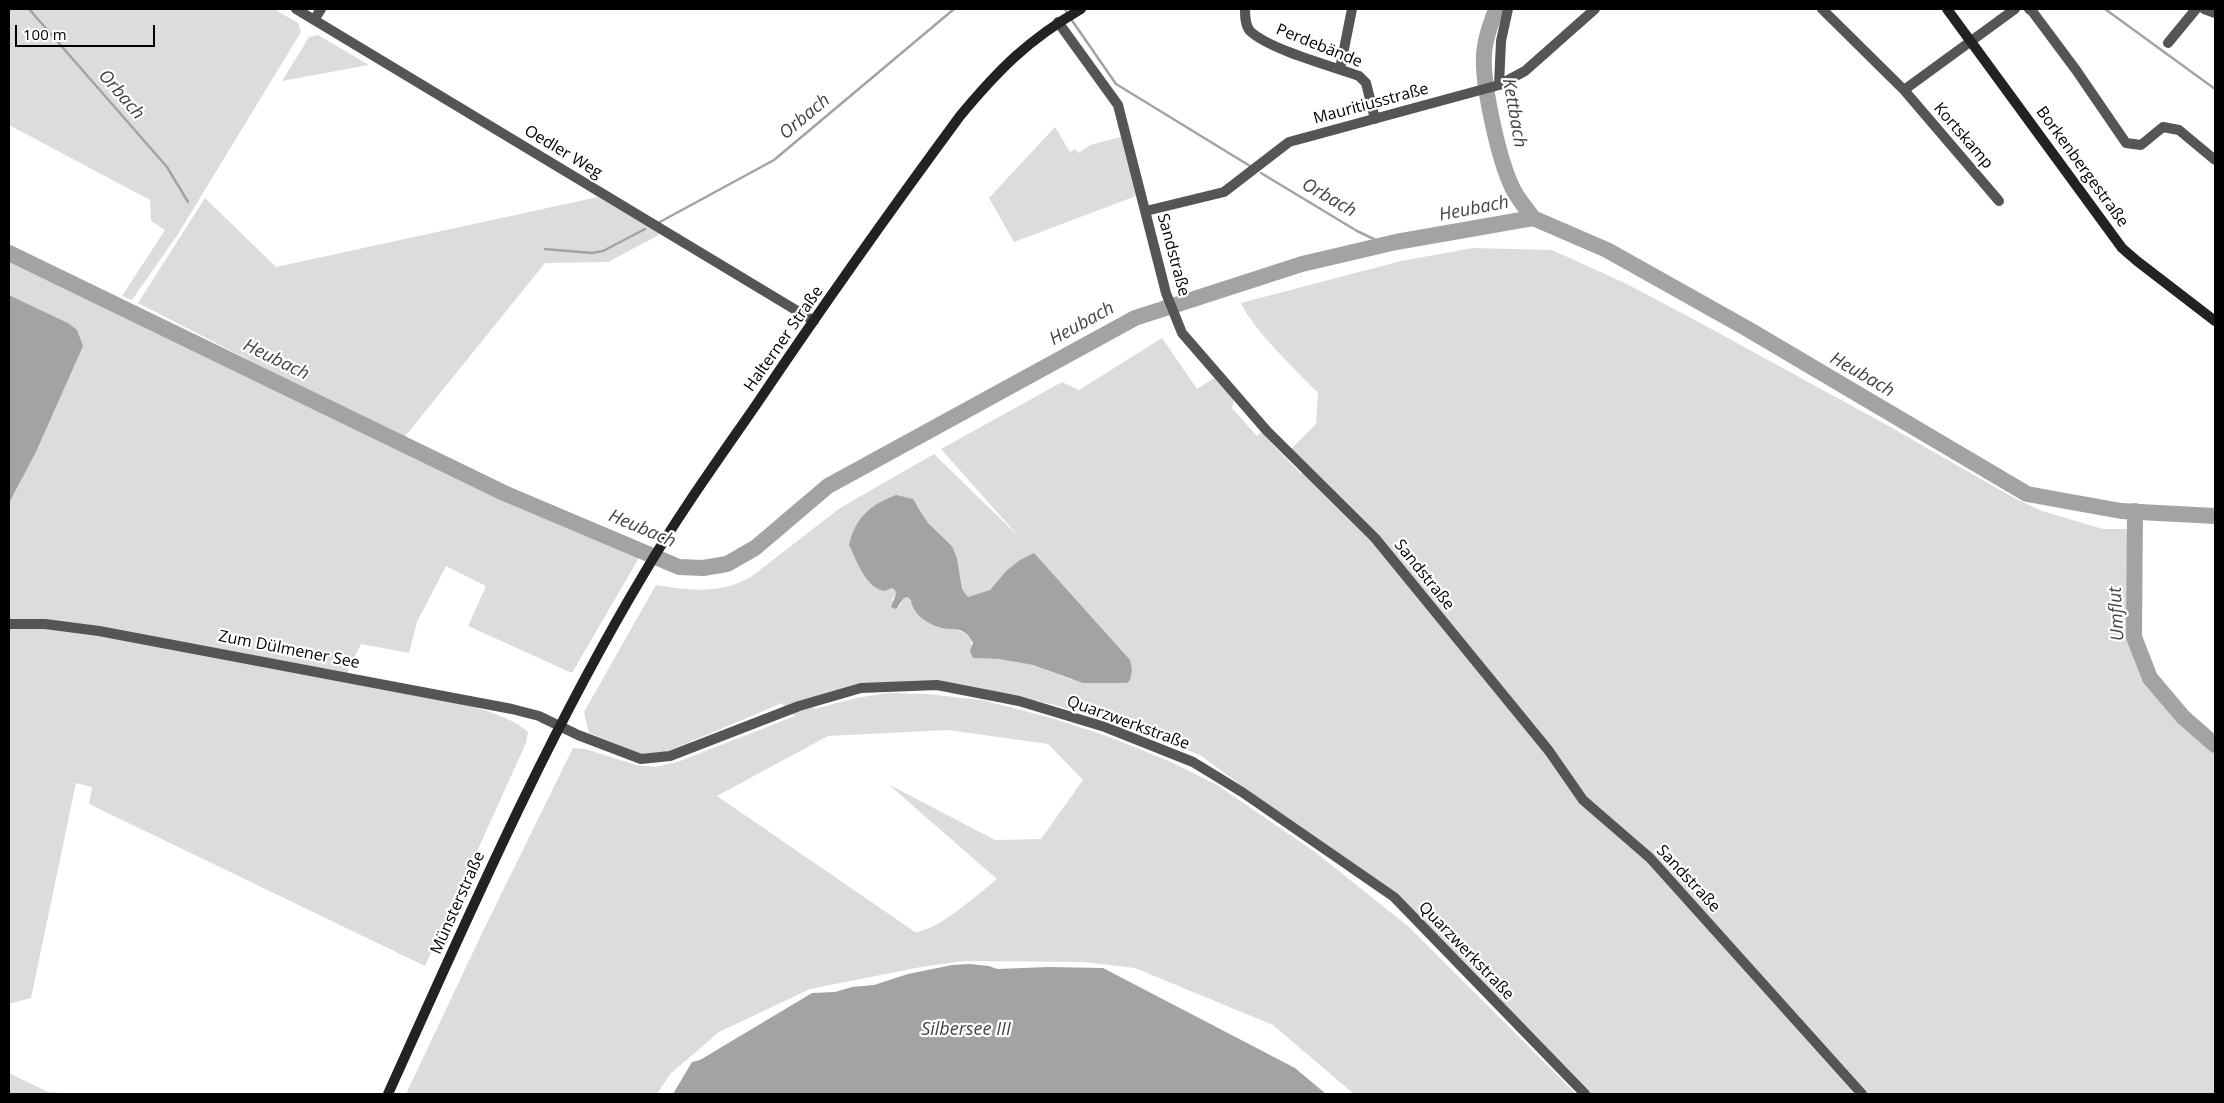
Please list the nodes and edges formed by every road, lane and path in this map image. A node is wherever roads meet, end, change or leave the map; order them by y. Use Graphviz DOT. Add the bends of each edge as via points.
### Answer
graph roads {
  1 [pos="296,9"];
  2 [pos="321,9"];
  3 [pos="1245,9"];
  4 [pos="1352,9"];
  5 [pos="1508,9"];
  6 [pos="1595,9"];
  7 [pos="1822,9"];
  8 [pos="1946,9"];
  9 [pos="2015,9"];
  10 [pos="2029,9"];
  11 [pos="2196,9"];
  12 [pos="2204,9"];
  13 [pos="1078,10"];
  14 [pos="2215,12"];
  15 [pos="314,20"];
  16 [pos="1061,21"];
  17 [pos="1970,41"];
  18 [pos="2168,44"];
  19 [pos="1340,69"];
  20 [pos="1497,86"];
  21 [pos="1904,90"];
  22 [pos="1375,119"];
  23 [pos="2215,160"];
  24 [pos="1999,201"];
  25 [pos="1146,211"];
  26 [pos="814,321"];
  27 [pos="2215,321"];
  28 [pos="9,624"];
  29 [pos="559,725"];
  30 [pos="388,1094"];
  31 [pos="1585,1094"];
  32 [pos="1862,1094"];
  1 -- 15 [label="street, Oedler Weg"];
  2 -- 15 [label="street"];
  3 -- 19 [label="street, Perdebände" via="1244,18 1249,30 1269,44"];
  4 -- 19 [label="street"];
  5 -- 20 [label="street" via="1500,41"];
  6 -- 20 [label="street, Mauritiusstraße" via="1525,71"];
  7 -- 21 [label="street, Kortskamp"];
  8 -- 17 [label="main road, Borkenbergestraße"];
  9 -- 17 [label="street"];
  10 -- 23 [label="street" via="2126,143 2141,145 2163,127 2173,128"];
  11 -- 18 [label="street"];
  12 -- 14 [label="street"];
  13 -- 16 [label="main road, Halterner Straße"];
  15 -- 26 [label="street, Oedler Weg"];
  16 -- 25 [label="street, Sandstraße" via="1118,104"];
  16 -- 26 [label="main road, Halterner Straße" via="1017,53 960,116"];
  17 -- 21 [label="street"];
  17 -- 27 [label="main road, Borkenbergestraße" via="2122,248"];
  19 -- 22 [label="street, Perdebände" via="1359,76 1366,83"];
  20 -- 22 [label="street, Mauritiusstraße"];
  21 -- 24 [label="street, Kortskamp"];
  22 -- 25 [label="street, Mauritiusstraße" via="1289,142 1224,192"];
  25 -- 32 [label="street, Sandstraße" via="1166,293 1182,333 1268,431 1375,538 1549,751 1583,800 1650,858"];
  26 -- 29 [label="main road, Halterner Straße" via="668,534"];
  28 -- 29 [label="street, Zum Dülmener See" via="73,627 156,641 463,698 532,714"];
  29 -- 30 [label="main road, Münsterstraße" via="504,837"];
  29 -- 31 [label="street, Quarzwerkstraße" via="641,759 670,756 799,706 861,688 937,685 1019,701 1105,727 1193,762 1394,897"];
}
